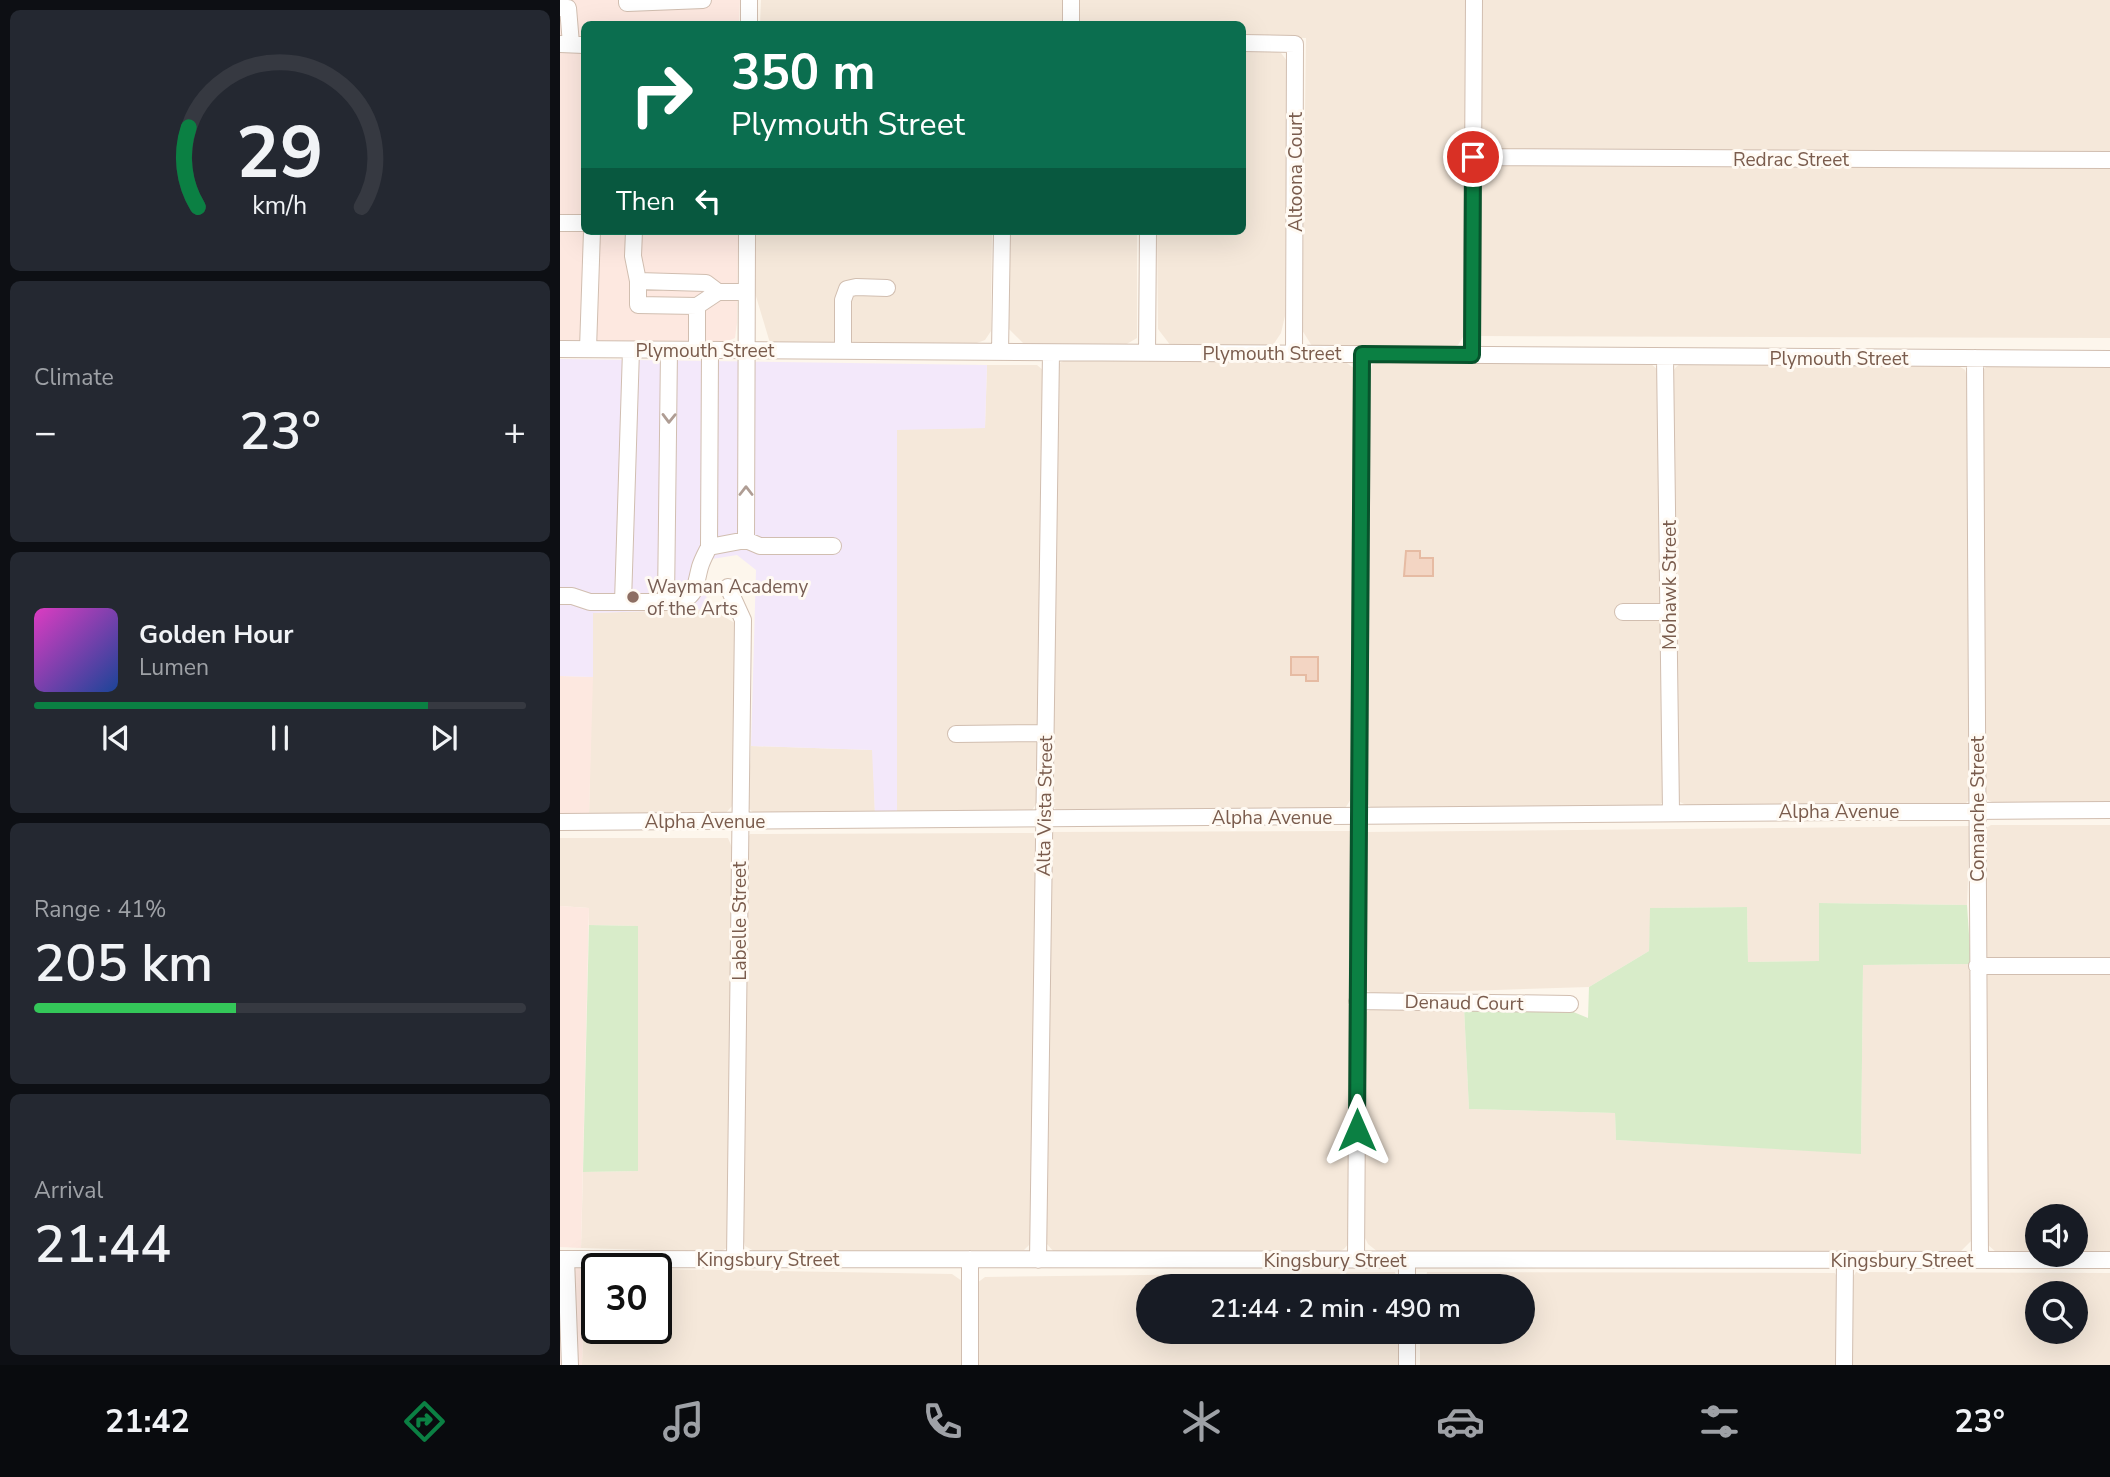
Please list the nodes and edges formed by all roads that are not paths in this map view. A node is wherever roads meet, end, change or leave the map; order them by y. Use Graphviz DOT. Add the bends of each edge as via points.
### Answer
graph roads {
  1 [pos="627,0"];
  2 [pos="703,0"];
  3 [pos="749,0"];
  4 [pos="1071,0"];
  5 [pos="1474,0"];
  6 [pos="560,8"];
  7 [pos="749,21"];
  8 [pos="1071,21"];
  9 [pos="1246,43"];
  10 [pos="572,44"];
  11 [pos="1473,157"];
  12 [pos="2110,160"];
  13 [pos="560,223"];
  14 [pos="581,223"];
  15 [pos="592,235"];
  16 [pos="634,235"];
  17 [pos="747,235"];
  18 [pos="1002,235"];
  19 [pos="1148,235"];
  20 [pos="638,281"];
  21 [pos="887,288"];
  22 [pos="718,292"];
  23 [pos="746,292"];
  24 [pos="697,306"];
  25 [pos="560,349"];
  26 [pos="588,349"];
  27 [pos="631,350"];
  28 [pos="669,350"];
  29 [pos="703,350"];
  30 [pos="746,351"];
  31 [pos="843,351"];
  32 [pos="1000,352"];
  33 [pos="1051,353"];
  34 [pos="1147,353"];
  35 [pos="1294,353"];
  36 [pos="1362,354"];
  37 [pos="1472,355"];
  38 [pos="1665,357"];
  39 [pos="1975,359"];
  40 [pos="2110,359"];
  41 [pos="746,540"];
  42 [pos="833,546"];
  43 [pos="709,547"];
  44 [pos="728,586"];
  45 [pos="560,596"];
  46 [pos="623,602"];
  47 [pos="666,602"];
  48 [pos="1623,612"];
  49 [pos="1668,612"];
  50 [pos="1045,733"];
  51 [pos="956,734"];
  52 [pos="2110,810"];
  53 [pos="1977,811"];
  54 [pos="1671,812"];
  55 [pos="1359,816"];
  56 [pos="1044,818"];
  57 [pos="740,821"];
  58 [pos="560,822"];
  59 [pos="1977,966"];
  60 [pos="2110,966"];
  61 [pos="1357,1000"];
  62 [pos="1570,1003"];
  63 [pos="563,1259"];
  64 [pos="735,1259"];
  65 [pos="970,1259"];
  66 [pos="1980,1259"];
  67 [pos="2110,1259"];
  68 [pos="1038,1260"];
  69 [pos="1356,1260"];
  70 [pos="1407,1260"];
  71 [pos="1845,1260"];
  72 [pos="1407,1274"];
  73 [pos="564,1322"];
  74 [pos="1407,1344"];
  75 [pos="570,1365"];
  76 [pos="970,1365"];
  77 [pos="1407,1365"];
  78 [pos="1844,1365"];
  1 -- 2 [label="street"];
  3 -- 7 [label="street"];
  4 -- 8 [label="street"];
  5 -- 11 [label="street"];
  6 -- 10 [label="street" via="568,8"];
  9 -- 35 [label="street, Altoona Court" via="1295,44"];
  11 -- 12 [label="street, Redrac Street"];
  11 -- 37 [label="street"];
  13 -- 14 [label="street"];
  15 -- 26 [label="street"];
  16 -- 20 [label="street"];
  17 -- 23 [label="street"];
  18 -- 32 [label="street"];
  19 -- 34 [label="street"];
  20 -- 22 [label="street" via="706,283"];
  20 -- 24 [label="street" via="638,305"];
  21 -- 31 [label="street" via="847,289"];
  22 -- 23 [label="street"];
  22 -- 24 [label="street"];
  23 -- 30 [label="street"];
  24 -- 29 [label="street"];
  25 -- 26 [label="street, Plymouth Street"];
  26 -- 27 [label="street, Plymouth Street"];
  27 -- 28 [label="street, Plymouth Street"];
  27 -- 46 [label="street"];
  28 -- 29 [label="street, Plymouth Street"];
  28 -- 47 [label="street, one-way"];
  29 -- 30 [label="street, Plymouth Street"];
  29 -- 43 [label="street"];
  30 -- 31 [label="street, Plymouth Street"];
  41 -- 30 [label="street, one-way"];
  31 -- 32 [label="street, Plymouth Street"];
  32 -- 33 [label="street, Plymouth Street"];
  33 -- 34 [label="street, Plymouth Street"];
  33 -- 50 [label="street, Alta Vista Street"];
  34 -- 35 [label="street, Plymouth Street"];
  35 -- 36 [label="street, Plymouth Street"];
  36 -- 37 [label="street, Plymouth Street"];
  36 -- 55 [label="street"];
  37 -- 38 [label="street, Plymouth Street"];
  38 -- 39 [label="street, Plymouth Street"];
  38 -- 49 [label="street, Mohawk Street"];
  39 -- 40 [label="street, Plymouth Street"];
  39 -- 53 [label="street, Comanche Street"];
  41 -- 42 [label="street" via="760,546"];
  41 -- 43 [label="street"];
  43 -- 47 [label="street" via="695,591 686,600"];
  44 -- 57 [label="street, Labelle Street" via="743,620"];
  45 -- 46 [label="street"];
  46 -- 47 [label="street"];
  48 -- 49 [label="street"];
  49 -- 54 [label="street, Mohawk Street"];
  50 -- 51 [label="street"];
  50 -- 56 [label="street, Alta Vista Street"];
  52 -- 53 [label="street, Alpha Avenue"];
  53 -- 54 [label="street, Alpha Avenue"];
  53 -- 59 [label="street, Comanche Street"];
  54 -- 55 [label="street, Alpha Avenue"];
  55 -- 56 [label="street, Alpha Avenue"];
  55 -- 61 [label="street"];
  56 -- 57 [label="street, Alpha Avenue"];
  56 -- 68 [label="street, Alta Vista Street"];
  57 -- 58 [label="street, Alpha Avenue"];
  57 -- 64 [label="street, Labelle Street"];
  59 -- 60 [label="street"];
  59 -- 66 [label="street, Comanche Street"];
  61 -- 62 [label="street, Denaud Court"];
  61 -- 69 [label="street"];
  63 -- 64 [label="street, Kingsbury Street"];
  63 -- 73 [label="street"];
  64 -- 65 [label="street, Kingsbury Street"];
  65 -- 68 [label="street, Kingsbury Street"];
  65 -- 76 [label="street"];
  66 -- 67 [label="street, Kingsbury Street"];
  66 -- 71 [label="street, Kingsbury Street"];
  68 -- 69 [label="street, Kingsbury Street"];
  69 -- 70 [label="street, Kingsbury Street"];
  70 -- 71 [label="street, Kingsbury Street"];
  70 -- 72 [label="street"];
  71 -- 78 [label="street"];
  73 -- 75 [label="street"];
  74 -- 77 [label="street"];
}
